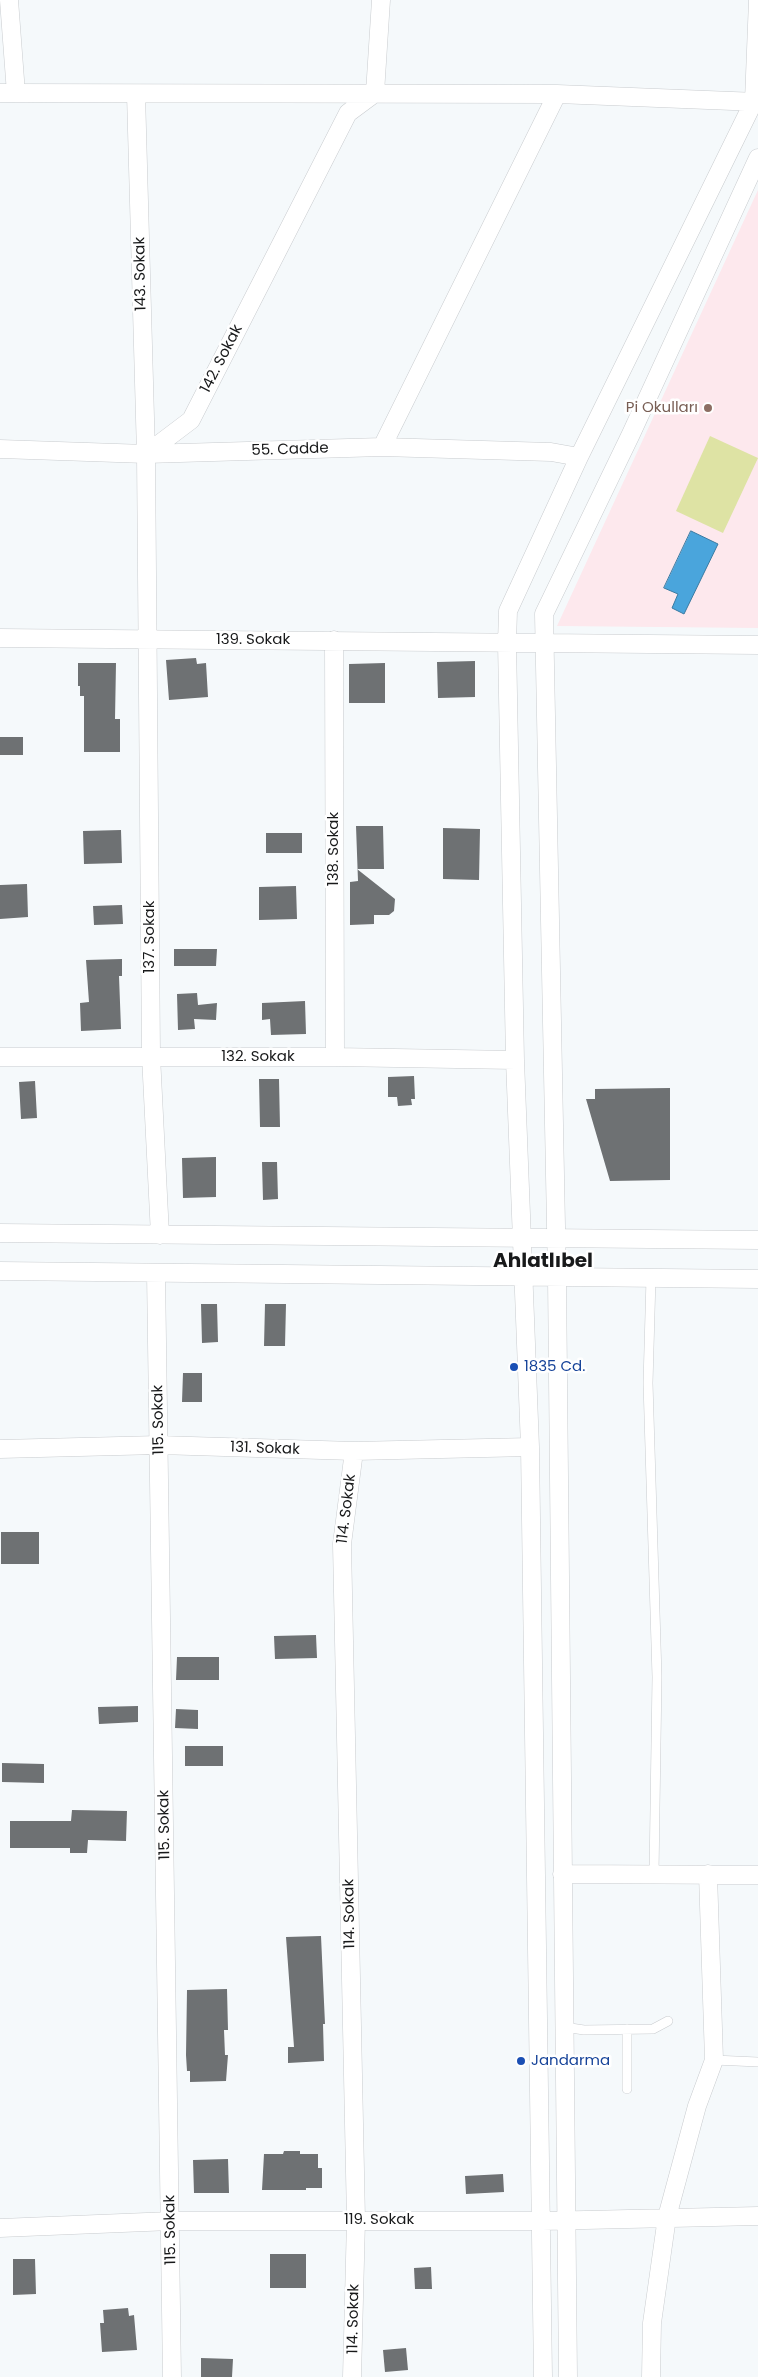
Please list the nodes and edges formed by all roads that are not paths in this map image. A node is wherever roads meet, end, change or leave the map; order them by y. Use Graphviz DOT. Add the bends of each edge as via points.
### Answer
graph roads {
  1 [pos="9,0"];
  2 [pos="381,0"];
  3 [pos="758,0"];
  4 [pos="8,93"];
  5 [pos="375,93"];
  6 [pos="136,94"];
  7 [pos="557,94"];
  8 [pos="756,101"];
  9 [pos="758,158"];
  10 [pos="382,447"];
  11 [pos="0,449"];
  12 [pos="146,454"];
  13 [pos="579,457"];
  14 [pos="0,638"];
  15 [pos="148,639"];
  16 [pos="334,640"];
  17 [pos="544,643"];
  18 [pos="506,644"];
  19 [pos="758,645"];
  20 [pos="151,1056"];
  21 [pos="0,1057"];
  22 [pos="335,1057"];
  23 [pos="516,1060"];
  24 [pos="0,1233"];
  25 [pos="160,1235"];
  26 [pos="523,1238"];
  27 [pos="556,1240"];
  28 [pos="758,1240"];
  29 [pos="0,1271"];
  30 [pos="156,1273"];
  31 [pos="524,1277"];
  32 [pos="557,1278"];
  33 [pos="651,1278"];
  34 [pos="758,1279"];
  35 [pos="160,1446"];
  36 [pos="530,1446"];
  37 [pos="0,1449"];
  38 [pos="354,1452"];
  39 [pos="562,1874"];
  40 [pos="654,1874"];
  41 [pos="708,1874"];
  42 [pos="758,1875"];
  43 [pos="668,2021"];
  44 [pos="564,2027"];
  45 [pos="627,2029"];
  46 [pos="714,2060"];
  47 [pos="758,2062"];
  48 [pos="627,2089"];
  49 [pos="758,2216"];
  50 [pos="667,2217"];
  51 [pos="567,2219"];
  52 [pos="356,2220"];
  53 [pos="171,2221"];
  54 [pos="542,2221"];
  55 [pos="0,2228"];
  56 [pos="172,2377"];
  57 [pos="352,2377"];
  58 [pos="543,2377"];
  59 [pos="568,2377"];
  60 [pos="651,2377"];
  1 -- 4 [label="street"];
  2 -- 5 [label="street"];
  3 -- 8 [label="street"];
  4 -- 6 [label="street"];
  5 -- 6 [label="street"];
  5 -- 7 [label="street"];
  5 -- 12 [label="street, 142. Sokak" via="348,113 191,420"];
  6 -- 12 [label="street, 143. Sokak"];
  7 -- 8 [label="street"];
  7 -- 10 [label="street"];
  8 -- 13 [label="street"];
  9 -- 17 [label="street" via="544,614"];
  10 -- 12 [label="street, 55. Cadde"];
  10 -- 13 [label="street, 55. Cadde" via="551,452"];
  11 -- 12 [label="street, 55. Cadde"];
  12 -- 15 [label="street"];
  13 -- 18 [label="street" via="508,611"];
  14 -- 15 [label="street, 139. Sokak"];
  15 -- 16 [label="street, 139. Sokak"];
  15 -- 20 [label="street, 137. Sokak"];
  16 -- 18 [label="street, 139. Sokak"];
  16 -- 22 [label="street, 138. Sokak"];
  17 -- 18 [label="street, 139. Sokak"];
  17 -- 19 [label="street, 139. Sokak"];
  17 -- 27 [label="street"];
  18 -- 23 [label="street"];
  20 -- 21 [label="street, 132. Sokak"];
  20 -- 22 [label="street, 132. Sokak"];
  20 -- 25 [label="street, 137. Sokak"];
  22 -- 23 [label="street, 132. Sokak"];
  23 -- 26 [label="street"];
  24 -- 25 [label="street"];
  25 -- 26 [label="street"];
  26 -- 27 [label="street"];
  26 -- 31 [label="street"];
  27 -- 28 [label="street"];
  27 -- 32 [label="street"];
  29 -- 30 [label="street"];
  30 -- 31 [label="street"];
  30 -- 35 [label="street, 115. Sokak"];
  31 -- 32 [label="street"];
  31 -- 36 [label="street"];
  32 -- 33 [label="street"];
  32 -- 39 [label="street"];
  33 -- 34 [label="street"];
  33 -- 40 [label="lane" via="648,1382 658,1677"];
  35 -- 37 [label="street, 131. Sokak"];
  35 -- 38 [label="street, 131. Sokak"];
  35 -- 53 [label="street, 115. Sokak"];
  36 -- 38 [label="street, 131. Sokak"];
  36 -- 54 [label="street"];
  38 -- 52 [label="street, 114. Sokak" via="342,1544"];
  39 -- 40 [label="street"];
  39 -- 44 [label="street"];
  40 -- 41 [label="street"];
  41 -- 42 [label="street"];
  41 -- 46 [label="street"];
  43 -- 45 [label="lane" via="653,2029"];
  44 -- 45 [label="lane"];
  44 -- 51 [label="street"];
  45 -- 48 [label="lane"];
  46 -- 47 [label="lane"];
  46 -- 50 [label="street" via="697,2106"];
  49 -- 50 [label="street, 119. Sokak"];
  50 -- 51 [label="street, 119. Sokak"];
  50 -- 60 [label="street" via="652,2323"];
  51 -- 54 [label="street, 119. Sokak"];
  51 -- 59 [label="street"];
  52 -- 53 [label="street, 119. Sokak"];
  52 -- 54 [label="street, 119. Sokak"];
  52 -- 57 [label="street, 114. Sokak"];
  53 -- 55 [label="street, 119. Sokak"];
  53 -- 56 [label="street, 115. Sokak"];
  54 -- 58 [label="street"];
}
